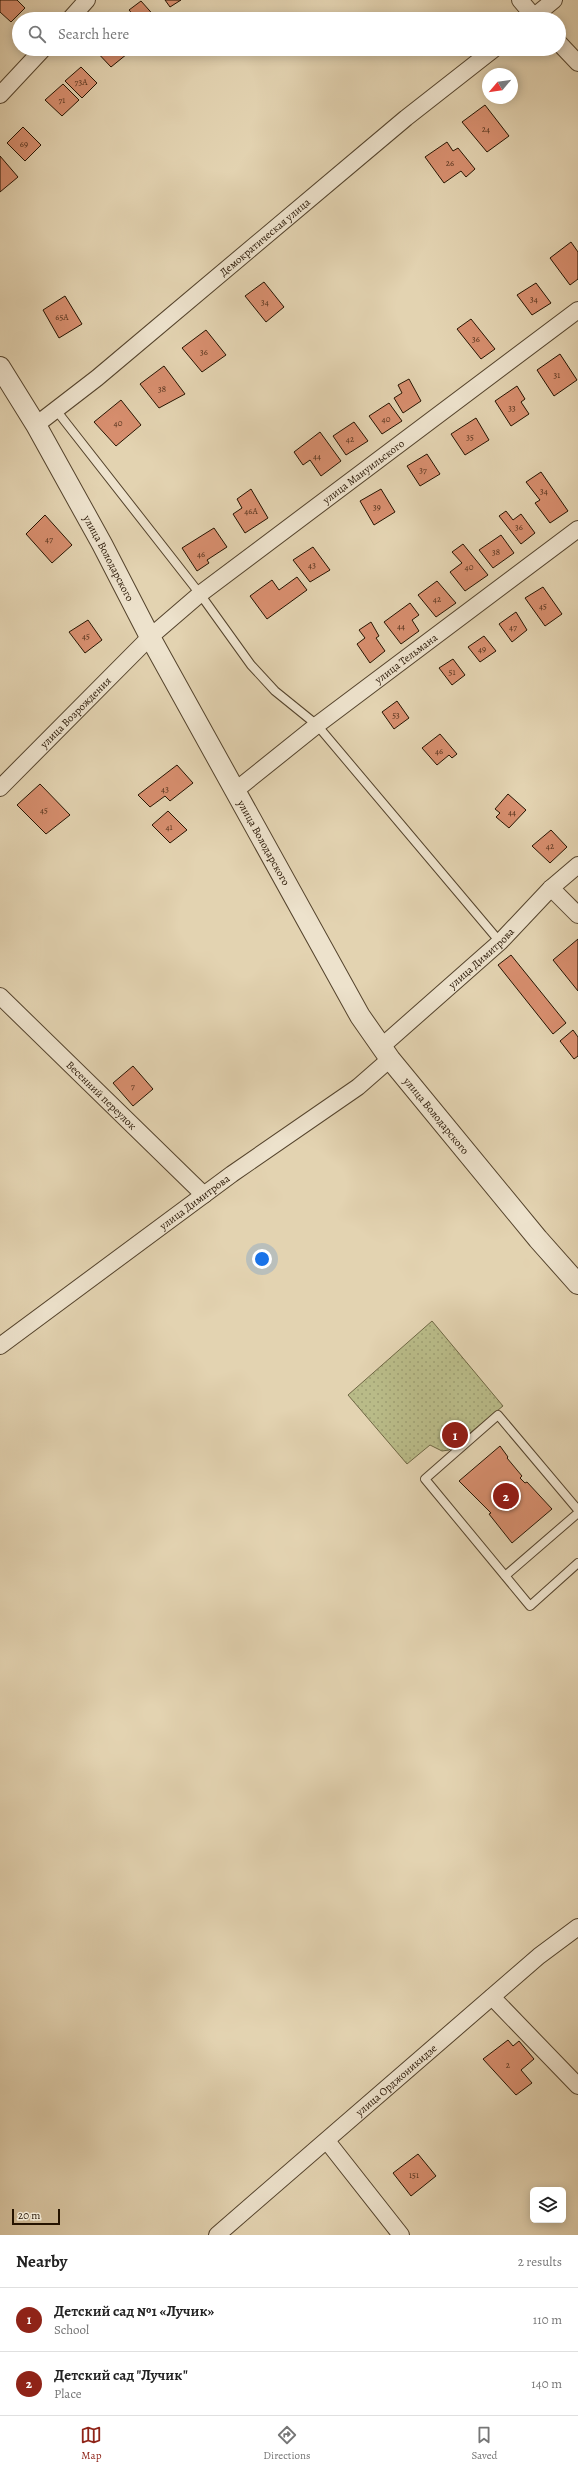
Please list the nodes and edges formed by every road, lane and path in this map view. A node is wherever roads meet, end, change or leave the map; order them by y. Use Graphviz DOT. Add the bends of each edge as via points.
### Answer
graph roads {
  1 [pos="87,0"];
  2 [pos="520,0"];
  3 [pos="554,0"];
  4 [pos="76,12"];
  5 [pos="529,12"];
  6 [pos="541,12"];
  7 [pos="566,50"];
  8 [pos="36,56"];
  9 [pos="485,56"];
  10 [pos="578,63"];
  11 [pos="0,95"];
  12 [pos="578,310"];
  13 [pos="0,367"];
  14 [pos="56,410"];
  15 [pos="36,425"];
  16 [pos="578,529"];
  17 [pos="200,594"];
  18 [pos="150,637"];
  19 [pos="317,725"];
  20 [pos="0,788"];
  21 [pos="236,790"];
  22 [pos="578,865"];
  23 [pos="551,888"];
  24 [pos="578,915"];
  25 [pos="500,942"];
  26 [pos="0,996"];
  27 [pos="386,1053"];
  28 [pos="204,1195"];
  29 [pos="578,1284"];
  30 [pos="0,1346"];
  31 [pos="578,1511"];
  32 [pos="578,1564"];
  33 [pos="505,1576"];
  34 [pos="578,1927"];
  35 [pos="492,1997"];
  36 [pos="578,2086"];
  37 [pos="327,2141"];
  38 [pos="217,2235"];
  39 [pos="401,2235"];
  1 -- 4 [label="street"];
  2 -- 5 [label="street"];
  3 -- 6 [label="street"];
  7 -- 10 [label="street"];
  8 -- 11 [label="street"];
  9 -- 14 [label="street, Демократическая улица" via="406,118"];
  12 -- 17 [label="street, улица Мануильского"];
  13 -- 15 [label="street, улица Володарского"];
  14 -- 15 [label="street, Демократическая улица"];
  14 -- 17 [label="lane"];
  15 -- 18 [label="street, улица Володарского"];
  16 -- 19 [label="street, улица Тельмана"];
  17 -- 18 [label="street, улица Мануильского"];
  17 -- 19 [label="lane" via="251,665 274,691"];
  18 -- 20 [label="street, улица Возрождения"];
  18 -- 21 [label="street, улица Володарского"];
  19 -- 21 [label="street, улица Тельмана"];
  19 -- 25 [label="lane"];
  21 -- 27 [label="street, улица Володарского" via="332,968"];
  22 -- 23 [label="street, улица Димитрова"];
  23 -- 24 [label="street"];
  23 -- 25 [label="street, улица Димитрова"];
  25 -- 27 [label="street, улица Димитрова"];
  26 -- 28 [label="street, Весенний переулок"];
  27 -- 28 [label="street, улица Димитрова" via="358,1087"];
  27 -- 29 [label="street, улица Володарского"];
  28 -- 30 [label="street, улица Димитрова"];
  31 -- 33 [label="lane"];
  31 -- 33 [label="lane" via="498,1415 425,1479"];
  32 -- 33 [label="lane" via="530,1606"];
  34 -- 35 [label="street, улица Орджоникидзе" via="539,1956"];
  35 -- 36 [label="street"];
  35 -- 37 [label="street, улица Орджоникидзе"];
  37 -- 38 [label="street, улица Орджоникидзе"];
  37 -- 39 [label="street"];
}
